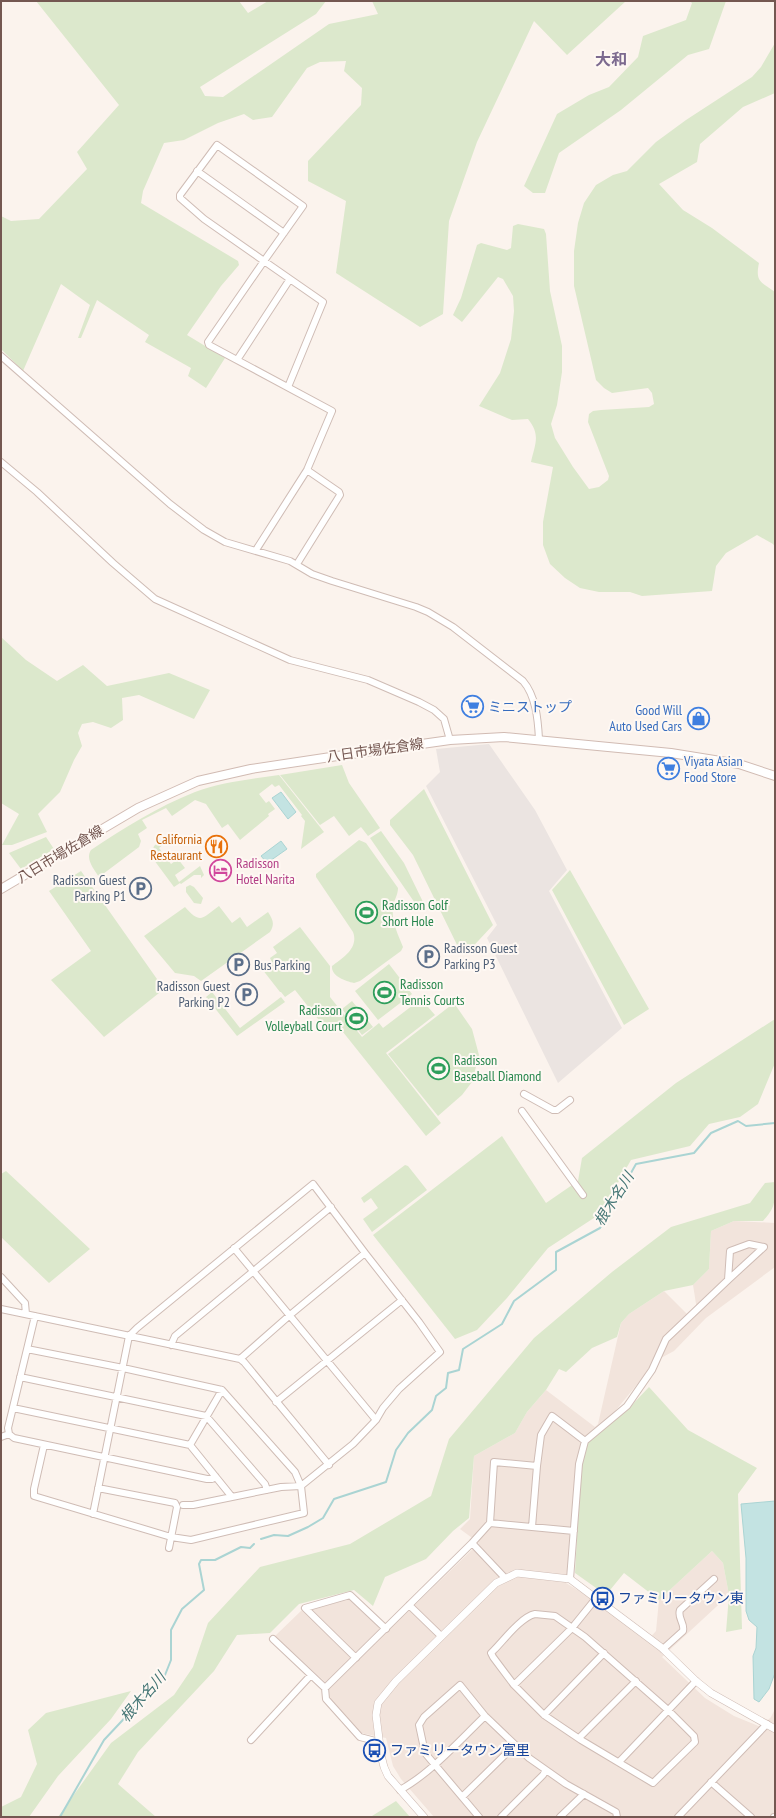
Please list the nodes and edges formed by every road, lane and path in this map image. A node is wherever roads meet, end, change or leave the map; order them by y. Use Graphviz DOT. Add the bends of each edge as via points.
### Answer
graph roads {
  1 [pos="197,172"];
  2 [pos="284,233"];
  3 [pos="264,261"];
  4 [pos="290,279"];
  5 [pos="1,356"];
  6 [pos="238,360"];
  7 [pos="288,387"];
  8 [pos="1,462"];
  9 [pos="307,470"];
  10 [pos="256,550"];
  11 [pos="297,564"];
  12 [pos="539,739"];
  13 [pos="450,740"];
  14 [pos="775,776"];
  15 [pos="1,889"];
  16 [pos="524,1094"];
  17 [pos="570,1100"];
  18 [pos="522,1111"];
  19 [pos="583,1195"];
  20 [pos="331,1207"];
  21 [pos="234,1248"];
  22 [pos="365,1253"];
  23 [pos="253,1271"];
  24 [pos="1,1276"];
  25 [pos="728,1280"];
  26 [pos="402,1300"];
  27 [pos="1,1309"];
  28 [pos="26,1314"];
  29 [pos="290,1315"];
  30 [pos="35,1316"];
  31 [pos="130,1336"];
  32 [pos="171,1344"];
  33 [pos="27,1349"];
  34 [pos="240,1359"];
  35 [pos="327,1361"];
  36 [pos="123,1368"];
  37 [pos="20,1377"];
  38 [pos="222,1390"];
  39 [pos="117,1398"];
  40 [pos="276,1402"];
  41 [pos="13,1408"];
  42 [pos="206,1416"];
  43 [pos="376,1420"];
  44 [pos="112,1429"];
  45 [pos="9,1434"];
  46 [pos="1,1437"];
  47 [pos="585,1441"];
  48 [pos="44,1445"];
  49 [pos="190,1445"];
  50 [pos="105,1458"];
  51 [pos="329,1465"];
  52 [pos="537,1466"];
  53 [pos="216,1477"];
  54 [pos="301,1486"];
  55 [pos="98,1488"];
  56 [pos="267,1490"];
  57 [pos="232,1497"];
  58 [pos="183,1505"];
  59 [pos="93,1514"];
  60 [pos="490,1523"];
  61 [pos="532,1527"];
  62 [pos="574,1531"];
  63 [pos="171,1537"];
  64 [pos="472,1543"];
  65 [pos="168,1548"];
  66 [pos="505,1578"];
  67 [pos="570,1579"];
  68 [pos="714,1579"];
  69 [pos="597,1597"];
  70 [pos="409,1604"];
  71 [pos="572,1628"];
  72 [pos="386,1629"];
  73 [pos="441,1636"];
  74 [pos="273,1639"];
  75 [pos="664,1649"];
  76 [pos="604,1654"];
  77 [pos="356,1658"];
  78 [pos="311,1675"];
  79 [pos="636,1681"];
  80 [pos="696,1681"];
  81 [pos="514,1685"];
  82 [pos="325,1688"];
  83 [pos="668,1710"];
  84 [pos="544,1715"];
  85 [pos="485,1716"];
  86 [pos="767,1724"];
  87 [pos="775,1728"];
  88 [pos="579,1738"];
  89 [pos="251,1740"];
  90 [pos="379,1742"];
  91 [pos="515,1745"];
  92 [pos="619,1762"];
  93 [pos="434,1764"];
  94 [pos="546,1770"];
  95 [pos="711,1782"];
  96 [pos="400,1790"];
  97 [pos="584,1794"];
  98 [pos="462,1797"];
  99 [pos="424,1817"];
  100 [pos="479,1817"];
  101 [pos="501,1817"];
  102 [pos="560,1817"];
  103 [pos="617,1817"];
  104 [pos="678,1817"];
  105 [pos="751,1817"];
  1 -- 2 [label="street"];
  1 -- 2 [label="street" via="217,145 303,206"];
  1 -- 3 [label="street" via="180,198 204,219"];
  2 -- 3 [label="street"];
  3 -- 4 [label="street"];
  3 -- 6 [label="street" via="208,342 209,345"];
  4 -- 6 [label="street"];
  4 -- 7 [label="street" via="323,302"];
  5 -- 10 [label="street" via="191,521 225,542"];
  6 -- 7 [label="street"];
  7 -- 9 [label="street" via="332,411"];
  8 -- 13 [label="street" via="155,599 290,660 368,680 419,702 444,719"];
  9 -- 10 [label="street"];
  9 -- 11 [label="street" via="340,494"];
  10 -- 11 [label="street"];
  11 -- 12 [label="street" via="312,574 422,610 453,627 527,687 538,722"];
  12 -- 13 [label="main road, 八日市場佐倉線" via="492,737"];
  12 -- 14 [label="main road, 八日市場佐倉線" via="696,756 738,764"];
  13 -- 15 [label="main road, 八日市場佐倉線" via="251,769 198,781 138,808"];
  16 -- 17 [label="street" via="553,1110 557,1110"];
  18 -- 19 [label="street"];
  20 -- 21 [label="street" via="313,1184"];
  20 -- 22 [label="street"];
  20 -- 23 [label="street"];
  21 -- 23 [label="street"];
  21 -- 31 [label="street"];
  22 -- 26 [label="street"];
  22 -- 29 [label="street"];
  23 -- 29 [label="street"];
  23 -- 32 [label="street" via="175,1336"];
  24 -- 28 [label="street" via="25,1303"];
  25 -- 25 [label="street" via="748,1261 764,1247 749,1244 730,1251"];
  25 -- 47 [label="street" via="666,1339 652,1370 627,1406"];
  26 -- 35 [label="street"];
  26 -- 43 [label="street" via="440,1352 399,1389"];
  27 -- 28 [label="street"];
  28 -- 30 [label="street"];
  29 -- 34 [label="street"];
  29 -- 35 [label="street"];
  30 -- 31 [label="street"];
  30 -- 33 [label="street"];
  31 -- 32 [label="street"];
  31 -- 36 [label="street"];
  32 -- 34 [label="street"];
  33 -- 36 [label="street"];
  33 -- 37 [label="street"];
  34 -- 40 [label="street"];
  35 -- 40 [label="street"];
  35 -- 43 [label="street"];
  36 -- 38 [label="street"];
  36 -- 39 [label="street"];
  37 -- 39 [label="street"];
  37 -- 41 [label="street"];
  38 -- 42 [label="street"];
  38 -- 54 [label="street" via="295,1472"];
  39 -- 42 [label="street"];
  39 -- 44 [label="street"];
  40 -- 51 [label="street"];
  41 -- 44 [label="street"];
  41 -- 45 [label="street"];
  42 -- 49 [label="street"];
  42 -- 56 [label="street" via="265,1484"];
  43 -- 51 [label="street"];
  44 -- 49 [label="street"];
  44 -- 50 [label="street"];
  45 -- 46 [label="street"];
  45 -- 48 [label="street" via="14,1438"];
  47 -- 52 [label="street" via="552,1416 541,1435"];
  47 -- 62 [label="street" via="579,1464"];
  48 -- 50 [label="street"];
  48 -- 59 [label="street" via="34,1496"];
  49 -- 53 [label="street"];
  50 -- 53 [label="street" via="207,1479"];
  50 -- 55 [label="street"];
  51 -- 54 [label="street"];
  52 -- 60 [label="street" via="494,1462"];
  52 -- 61 [label="street"];
  53 -- 57 [label="street"];
  54 -- 56 [label="street"];
  54 -- 63 [label="street" via="304,1513 191,1540"];
  55 -- 59 [label="street"];
  55 -- 63 [label="street" via="175,1503 177,1506"];
  56 -- 57 [label="street"];
  57 -- 58 [label="street"];
  59 -- 63 [label="street"];
  60 -- 61 [label="street"];
  60 -- 64 [label="street"];
  61 -- 62 [label="street"];
  62 -- 67 [label="street"];
  63 -- 65 [label="street"];
  64 -- 66 [label="street"];
  64 -- 70 [label="street"];
  66 -- 67 [label="street" via="517,1573"];
  66 -- 73 [label="street" via="496,1583"];
  67 -- 69 [label="street"];
  68 -- 75 [label="street" via="680,1610 682,1631"];
  69 -- 71 [label="street"];
  69 -- 75 [label="street"];
  70 -- 72 [label="street"];
  70 -- 73 [label="street"];
  71 -- 76 [label="street"];
  71 -- 81 [label="street"];
  71 -- 81 [label="street" via="555,1616 535,1614 523,1620 491,1654"];
  72 -- 77 [label="street"];
  72 -- 77 [label="street" via="350,1595 305,1608"];
  73 -- 90 [label="street" via="378,1703 376,1715"];
  74 -- 78 [label="street"];
  75 -- 80 [label="street"];
  76 -- 79 [label="street"];
  76 -- 84 [label="street"];
  77 -- 82 [label="street"];
  78 -- 82 [label="street"];
  78 -- 89 [label="street"];
  79 -- 83 [label="street"];
  79 -- 88 [label="street"];
  80 -- 83 [label="street"];
  80 -- 86 [label="street" via="723,1701"];
  81 -- 84 [label="street"];
  82 -- 90 [label="street" via="326,1699 360,1737"];
  83 -- 92 [label="street"];
  83 -- 92 [label="street" via="694,1736 695,1742 653,1783"];
  84 -- 88 [label="street"];
  85 -- 91 [label="street"];
  85 -- 93 [label="street"];
  85 -- 93 [label="street" via="460,1685 424,1717 419,1725 423,1748"];
  86 -- 87 [label="street"];
  86 -- 95 [label="street"];
  88 -- 92 [label="street"];
  90 -- 96 [label="street" via="384,1767"];
  91 -- 94 [label="street"];
  91 -- 98 [label="street"];
  93 -- 96 [label="street"];
  93 -- 98 [label="street"];
  94 -- 97 [label="street"];
  94 -- 101 [label="street"];
  95 -- 104 [label="street"];
  95 -- 105 [label="street"];
  96 -- 99 [label="street"];
  97 -- 102 [label="street"];
  97 -- 103 [label="street" via="616,1812"];
  98 -- 100 [label="street"];
}
